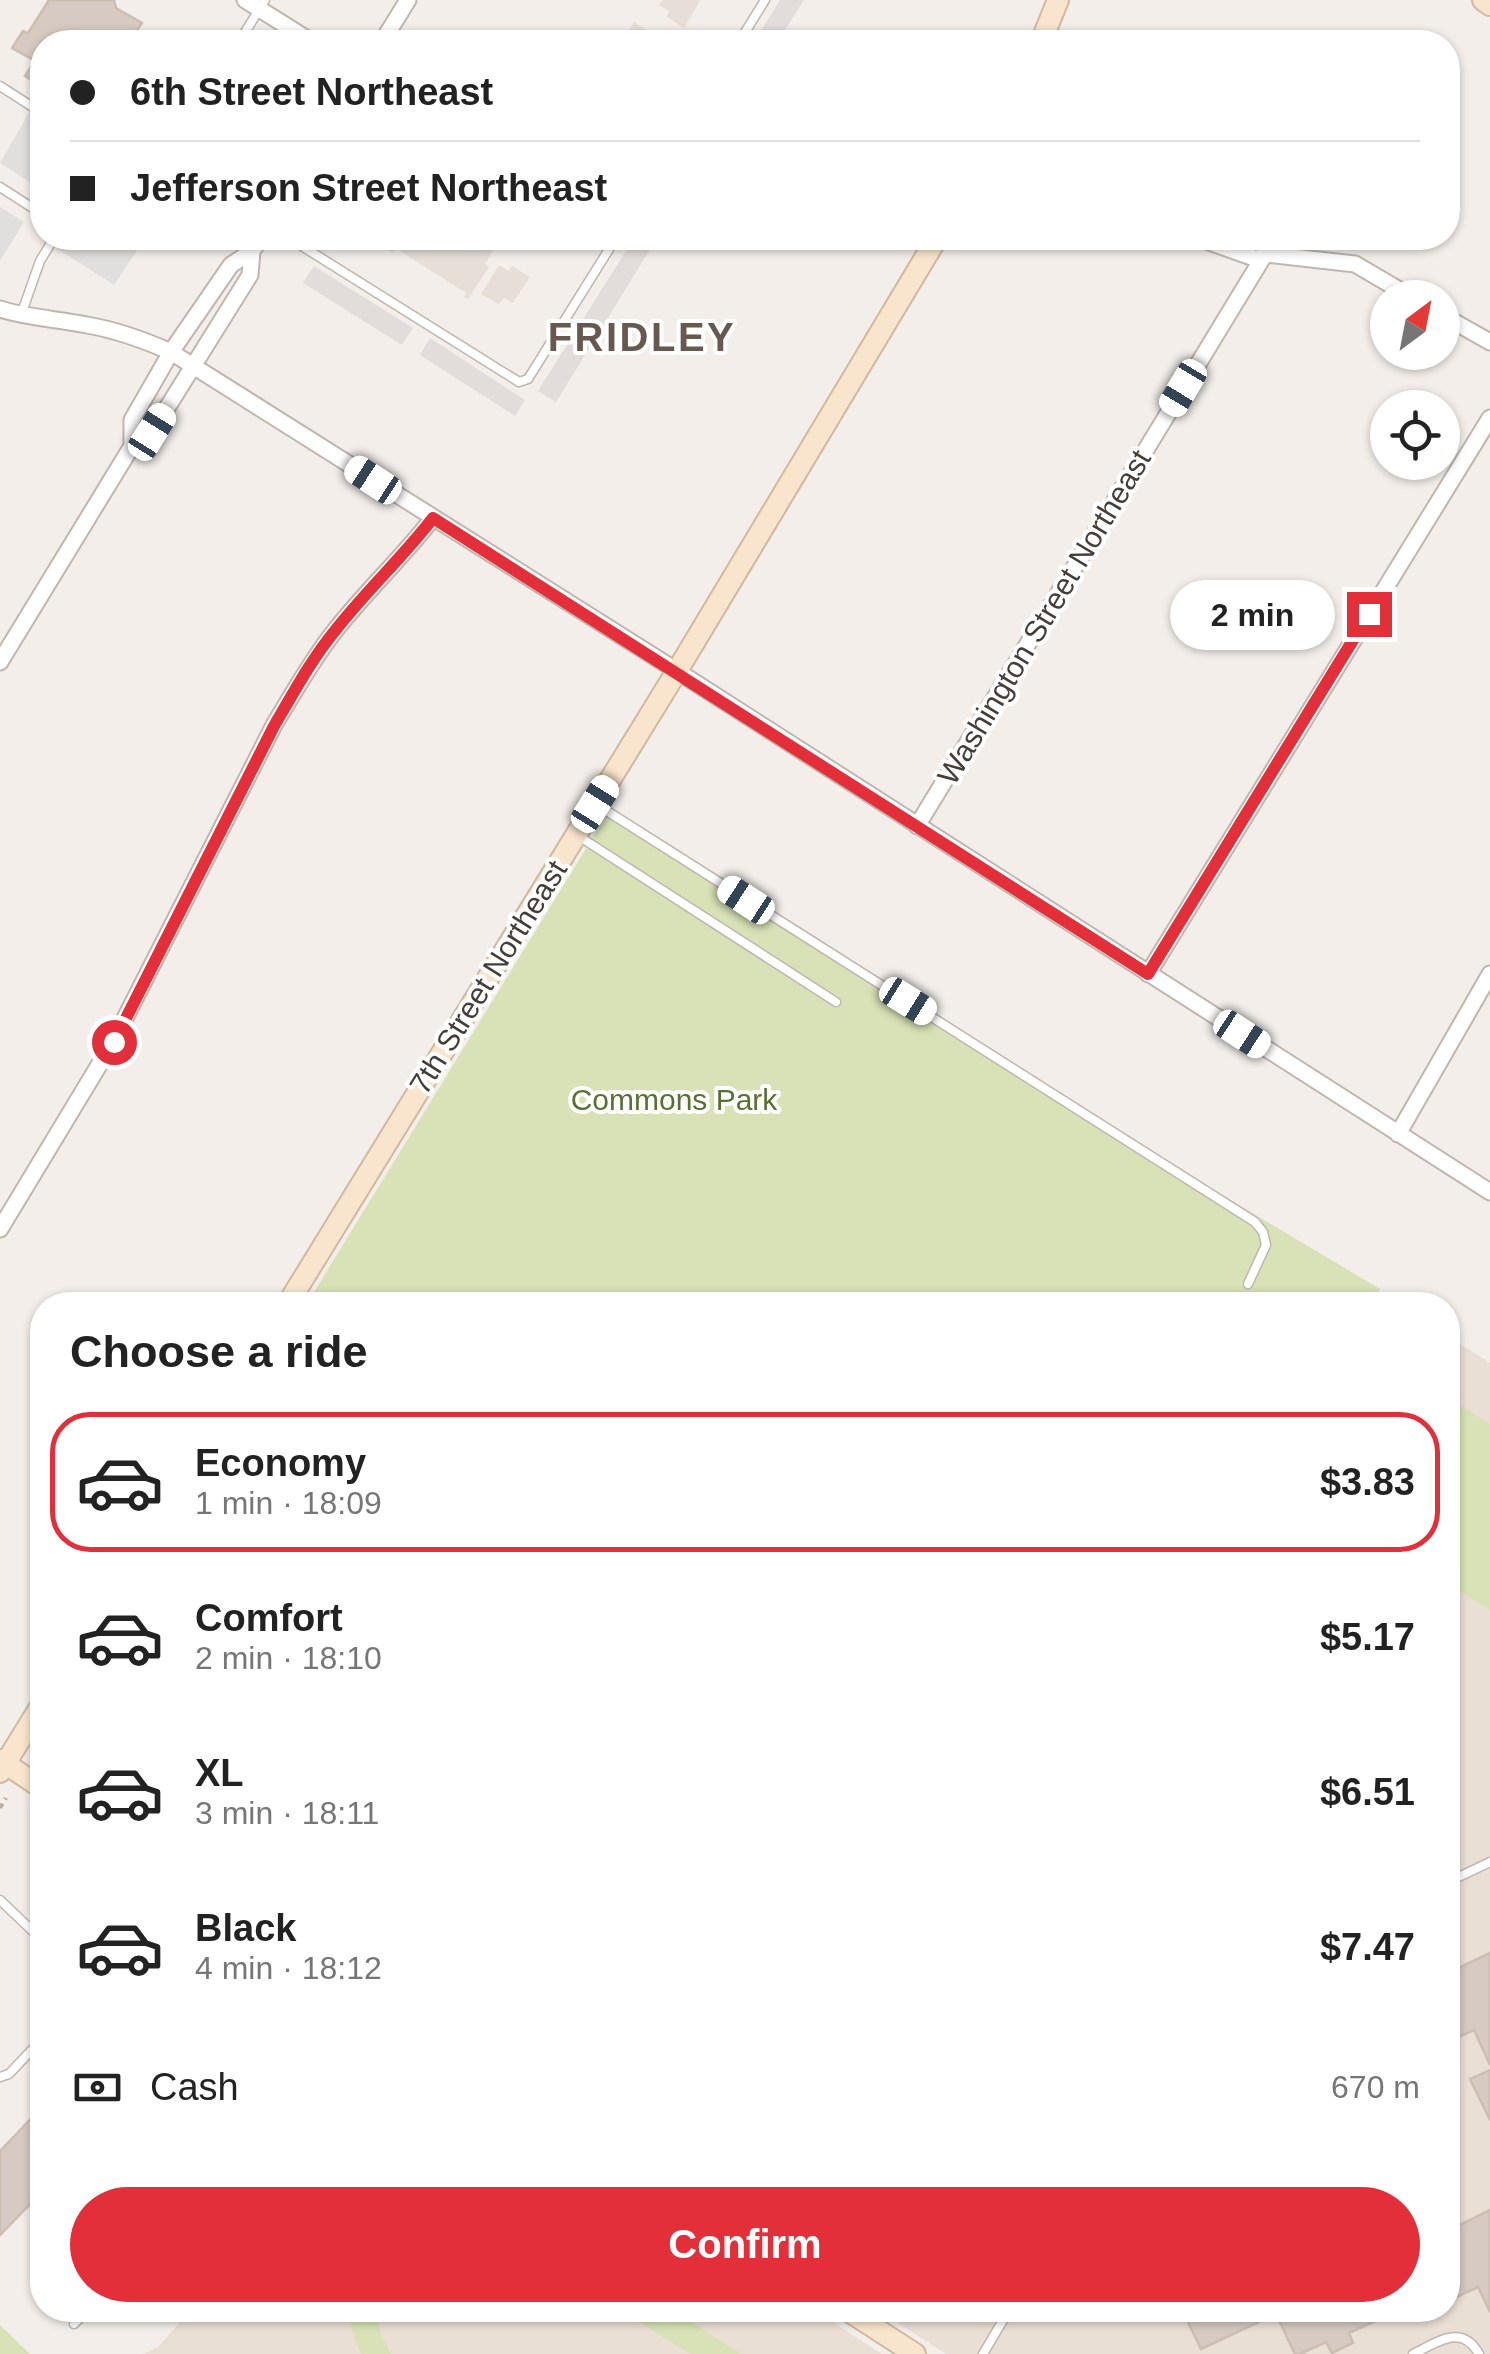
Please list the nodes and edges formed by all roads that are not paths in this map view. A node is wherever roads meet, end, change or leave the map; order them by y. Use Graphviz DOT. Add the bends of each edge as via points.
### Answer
graph roads {
  1 [pos="408,0"];
  2 [pos="765,0"];
  3 [pos="1058,0"];
  4 [pos="1483,0"];
  5 [pos="257,3"];
  6 [pos="1490,4"];
  7 [pos="245,30"];
  8 [pos="295,30"];
  9 [pos="389,30"];
  10 [pos="746,30"];
  11 [pos="1046,30"];
  12 [pos="0,86"];
  13 [pos="30,105"];
  14 [pos="0,187"];
  15 [pos="30,206"];
  16 [pos="47,250"];
  17 [pos="249,250"];
  18 [pos="255,250"];
  19 [pos="308,250"];
  20 [pos="609,250"];
  21 [pos="930,250"];
  22 [pos="1232,250"];
  23 [pos="1265,254"];
  24 [pos="1382,280"];
  25 [pos="0,309"];
  26 [pos="21,316"];
  27 [pos="1460,324"];
  28 [pos="1490,342"];
  29 [pos="171,352"];
  30 [pos="194,366"];
  31 [pos="1490,418"];
  32 [pos="132,446"];
  33 [pos="433,518"];
  34 [pos="0,662"];
  35 [pos="676,671"];
  36 [pos="595,804"];
  37 [pos="917,826"];
  38 [pos="576,834"];
  39 [pos="1148,974"];
  40 [pos="1490,974"];
  41 [pos="836,1002"];
  42 [pos="1398,1134"];
  43 [pos="1490,1192"];
  44 [pos="0,1229"];
  45 [pos="1248,1284"];
  46 [pos="295,1292"];
  47 [pos="30,1722"];
  48 [pos="2,1765"];
  49 [pos="30,1781"];
  50 [pos="1490,1862"];
  51 [pos="1460,1876"];
  52 [pos="0,1900"];
  53 [pos="30,1929"];
  54 [pos="30,2052"];
  55 [pos="0,2076"];
  56 [pos="866,2322"];
  57 [pos="1002,2322"];
  58 [pos="915,2354"];
  59 [pos="982,2354"];
  60 [pos="1413,2354"];
  61 [pos="1479,2354"];
  1 -- 9 [label="street"];
  2 -- 10 [label="lane"];
  3 -- 11 [label="street"];
  4 -- 6 [label="street"];
  5 -- 7 [label="lane"];
  5 -- 8 [label="street"];
  12 -- 13 [label="lane"];
  14 -- 15 [label="lane"];
  16 -- 26 [label="lane"];
  17 -- 29 [label="street" via="231,265"];
  18 -- 30 [label="street" via="250,276"];
  19 -- 20 [label="lane" via="519,382 528,379"];
  21 -- 35 [label="street, 7th Street Northeast"];
  22 -- 23 [label="street" via="1257,259"];
  23 -- 24 [label="street" via="1355,264"];
  23 -- 37 [label="street, Washington Street Northeast"];
  25 -- 26 [label="street"];
  26 -- 29 [label="street" via="106,329"];
  27 -- 28 [label="street"];
  29 -- 30 [label="street"];
  29 -- 32 [label="street" via="132,420"];
  30 -- 32 [label="street" via="152,432"];
  30 -- 33 [label="street"];
  31 -- 39 [label="street"];
  32 -- 34 [label="street"];
  33 -- 35 [label="street"];
  33 -- 44 [label="street" via="331,635 283,710 114,1042"];
  35 -- 36 [label="street, 7th Street Northeast"];
  35 -- 37 [label="street"];
  36 -- 38 [label="street, 7th Street Northeast"];
  36 -- 45 [label="lane" via="1255,1222 1266,1244"];
  37 -- 39 [label="street"];
  38 -- 41 [label="lane"];
  38 -- 46 [label="street, 7th Street Northeast"];
  39 -- 42 [label="street"];
  40 -- 42 [label="street"];
  42 -- 43 [label="street"];
  47 -- 48 [label="street"];
  48 -- 49 [label="street"];
  50 -- 51 [label="lane"];
  52 -- 53 [label="lane"];
  54 -- 55 [label="lane"];
  56 -- 58 [label="street"];
  57 -- 59 [label="lane"];
  60 -- 61 [label="lane" via="1460,2336"];
}
